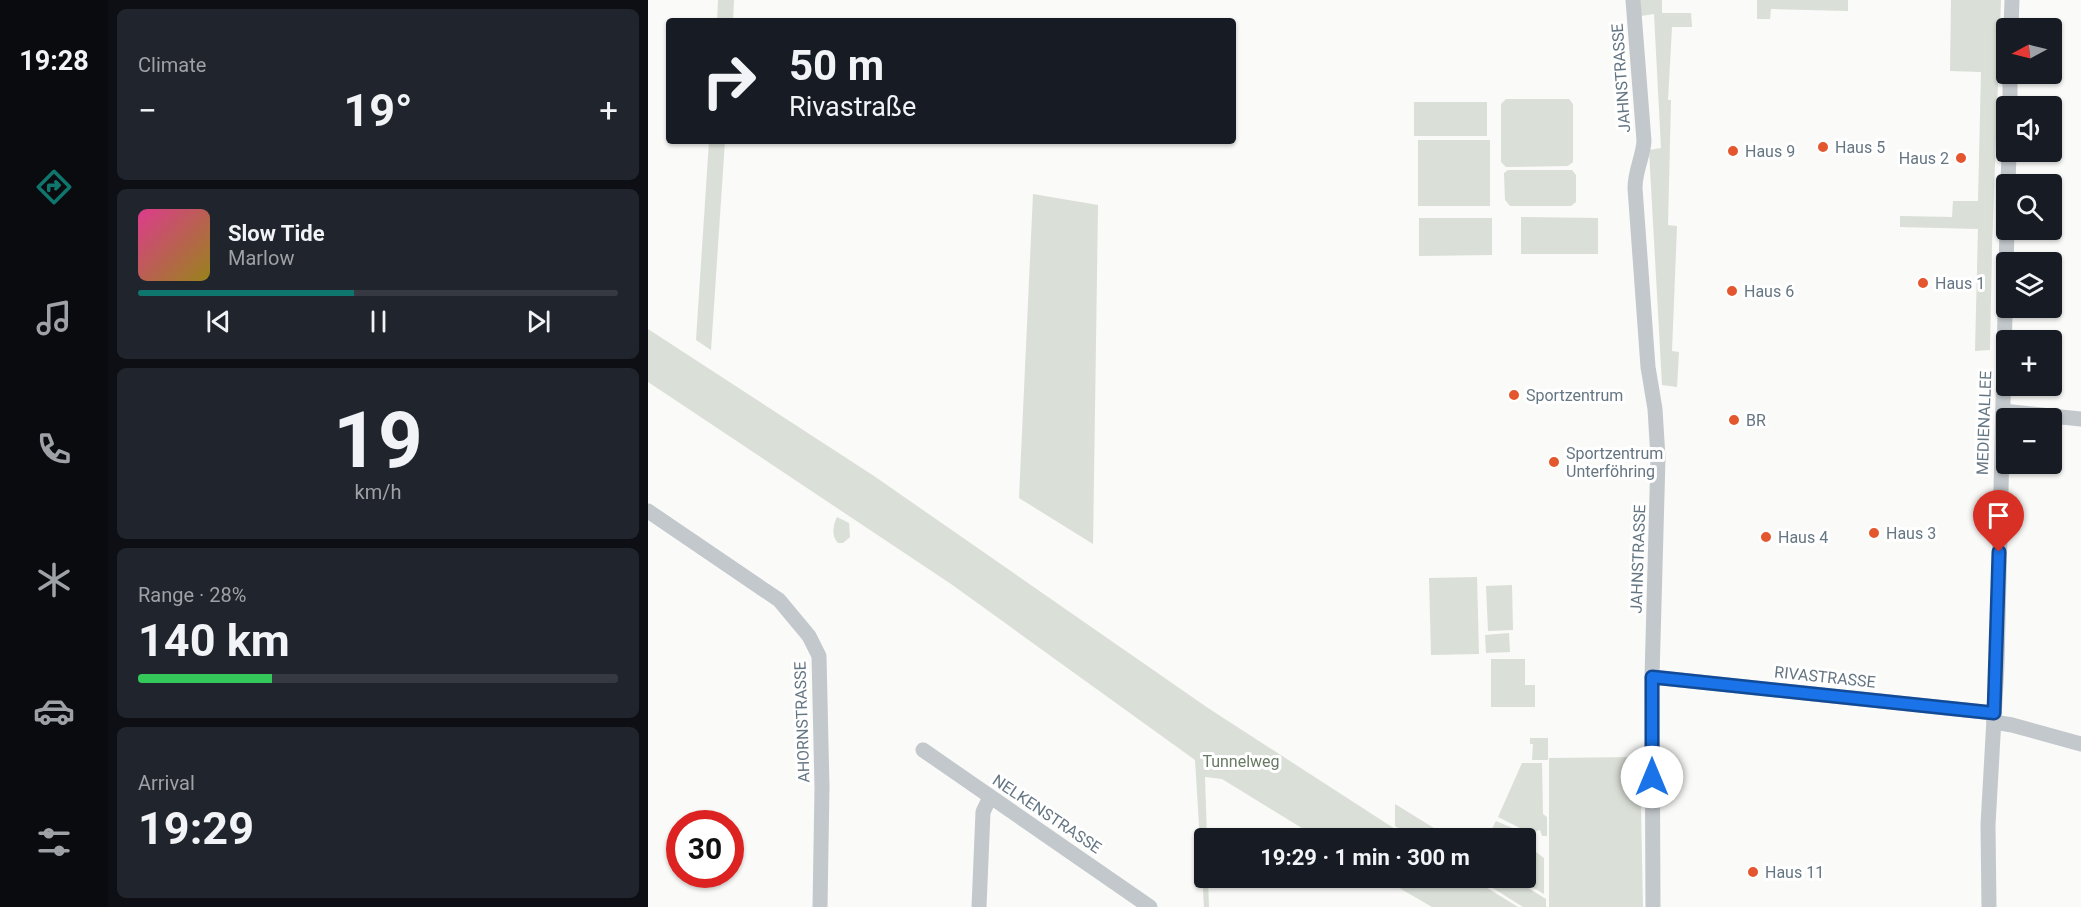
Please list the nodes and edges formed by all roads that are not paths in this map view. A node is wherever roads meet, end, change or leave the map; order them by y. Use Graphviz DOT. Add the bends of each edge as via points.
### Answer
graph roads {
  1 [pos="1634,0"];
  2 [pos="2012,0"];
  3 [pos="2011,18"];
  4 [pos="2007,240"];
  5 [pos="2003,408"];
  6 [pos="2062,417"];
  7 [pos="2081,419"];
  8 [pos="2001,474"];
  9 [pos="648,511"];
  10 [pos="1652,677"];
  11 [pos="1994,717"];
  12 [pos="2081,744"];
  13 [pos="923,750"];
  14 [pos="990,797"];
  15 [pos="820,907"];
  16 [pos="979,907"];
  17 [pos="1150,907"];
  18 [pos="1653,907"];
  19 [pos="1989,907"];
  1 -- 10 [label="street, JAHNSTRASSE" via="1644,141 1635,188 1659,458"];
  2 -- 3 [label="street"];
  4 -- 5 [label="street, MEDIENALLEE"];
  6 -- 7 [label="street"];
  8 -- 11 [label="street, MEDIENALLEE"];
  9 -- 15 [label="street, AHORNSTRASSE" via="775,597 804,628 819,656"];
  10 -- 11 [label="street, RIVASTRASSE"];
  10 -- 18 [label="street, JAHNSTRASSE"];
  11 -- 12 [label="street, RIVASTRASSE"];
  11 -- 19 [label="street, MEDIENALLEE" via="1988,825"];
  13 -- 14 [label="street, NELKENSTRASSE"];
  14 -- 16 [label="street" via="983,812"];
  14 -- 17 [label="street, NELKENSTRASSE"];
}
